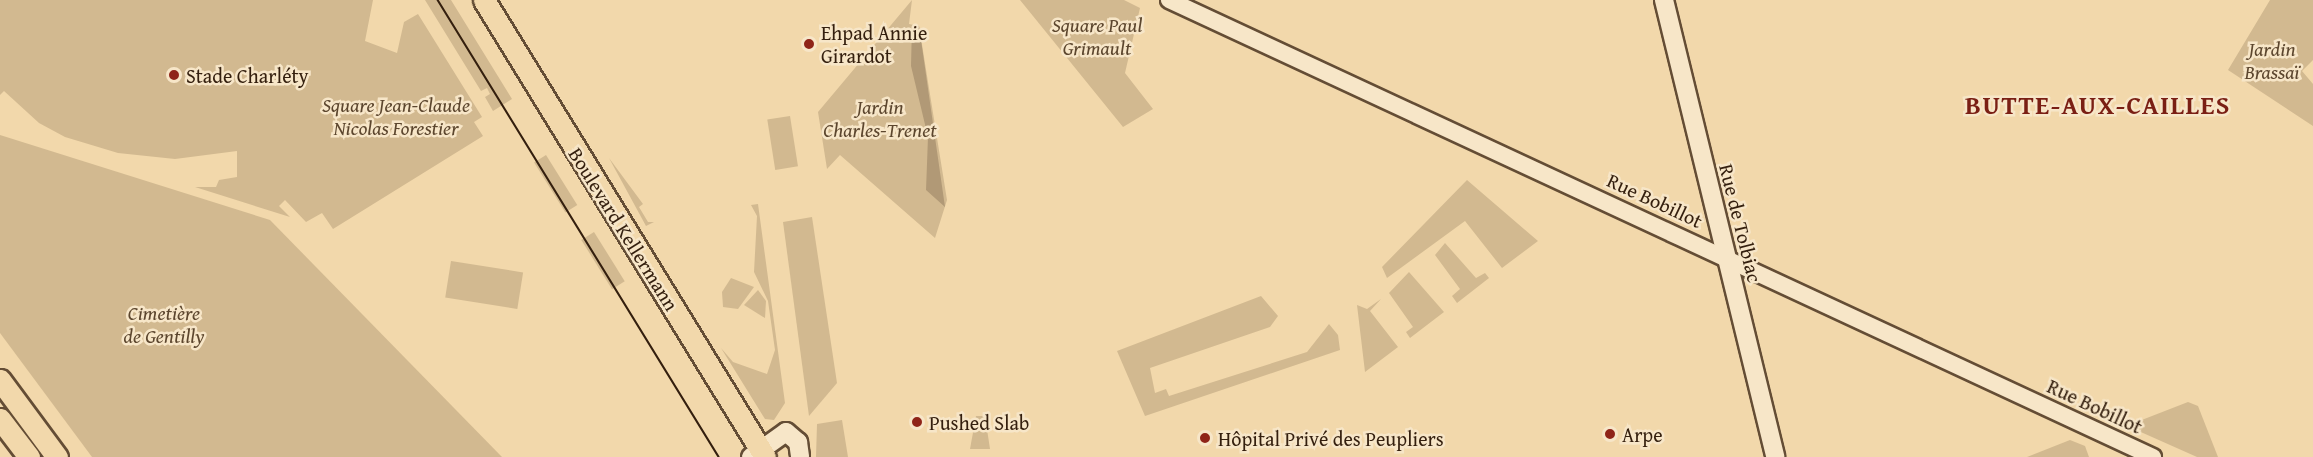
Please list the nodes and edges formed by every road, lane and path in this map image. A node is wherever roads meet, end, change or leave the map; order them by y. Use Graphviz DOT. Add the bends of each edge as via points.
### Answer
graph roads {
  1 [pos="468,0"];
  2 [pos="484,0"];
  3 [pos="1169,0"];
  4 [pos="1664,0"];
  5 [pos="1729,259"];
  6 [pos="0,380"];
  7 [pos="0,419"];
  8 [pos="756,455"];
  9 [pos="29,457"];
  10 [pos="57,457"];
  11 [pos="800,457"];
  12 [pos="1775,457"];
  13 [pos="2153,457"];
  1 -- 8 [label="main road, Boulevard Kellermann"];
  2 -- 8 [label="main road, Boulevard Kellermann"];
  3 -- 5 [label="street, Rue Bobillot"];
  4 -- 5 [label="main road, Rue de Tolbiac"];
  5 -- 12 [label="main road, Rue de Tolbiac"];
  5 -- 13 [label="street, Rue Bobillot"];
  6 -- 10 [label="main road"];
  7 -- 9 [label="main road"];
  8 -- 11 [label="main road" via="786,432 798,442"];
}
